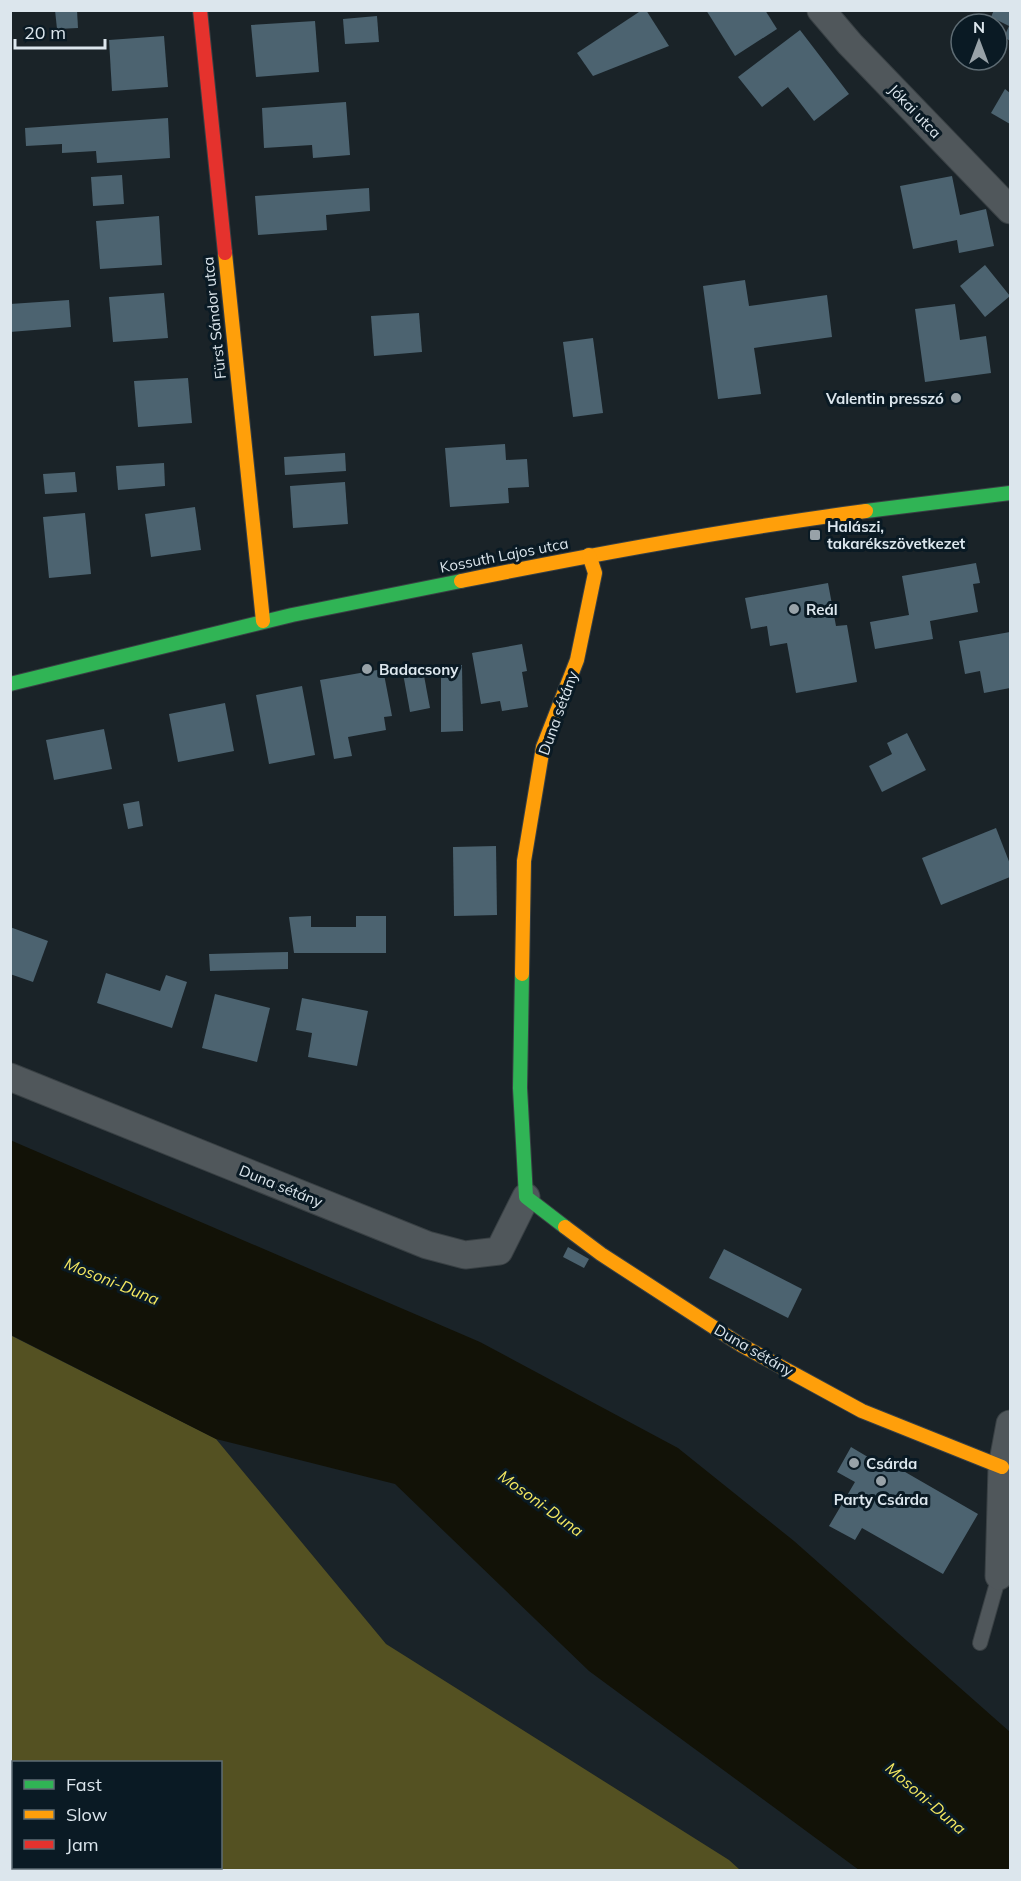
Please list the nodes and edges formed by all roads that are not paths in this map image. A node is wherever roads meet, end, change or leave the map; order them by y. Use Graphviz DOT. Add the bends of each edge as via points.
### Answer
graph roads {
  1 [pos="200,10"];
  2 [pos="821,10"];
  3 [pos="1011,210"];
  4 [pos="1011,493"];
  5 [pos="589,555"];
  6 [pos="292,615"];
  7 [pos="263,621"];
  8 [pos="294,632"];
  9 [pos="10,684"];
  10 [pos="10,1077"];
  11 [pos="526,1197"];
  12 [pos="1011,1424"];
  13 [pos="1002,1467"];
  14 [pos="999,1576"];
  15 [pos="980,1643"];
  1 -- 7 [label="street, Fürst Sándor utca"];
  2 -- 3 [label="street, Jókai utca" via="849,44"];
  4 -- 5 [label="street, Kossuth Lajos utca" via="813,518"];
  5 -- 6 [label="street, Kossuth Lajos utca"];
  5 -- 11 [label="street, Duna sétány" via="595,573 577,660 543,747 524,861 520,1088"];
  6 -- 7 [label="street, Kossuth Lajos utca"];
  6 -- 8 [label="lane"];
  7 -- 9 [label="street, Kossuth Lajos utca"];
  10 -- 11 [label="street, Duna sétány" via="427,1245 465,1256 499,1251"];
  11 -- 13 [label="street, Duna sétány" via="601,1254 741,1345 862,1412"];
  12 -- 13 [label="street"];
  13 -- 14 [label="street"];
  14 -- 15 [label="lane"];
}
